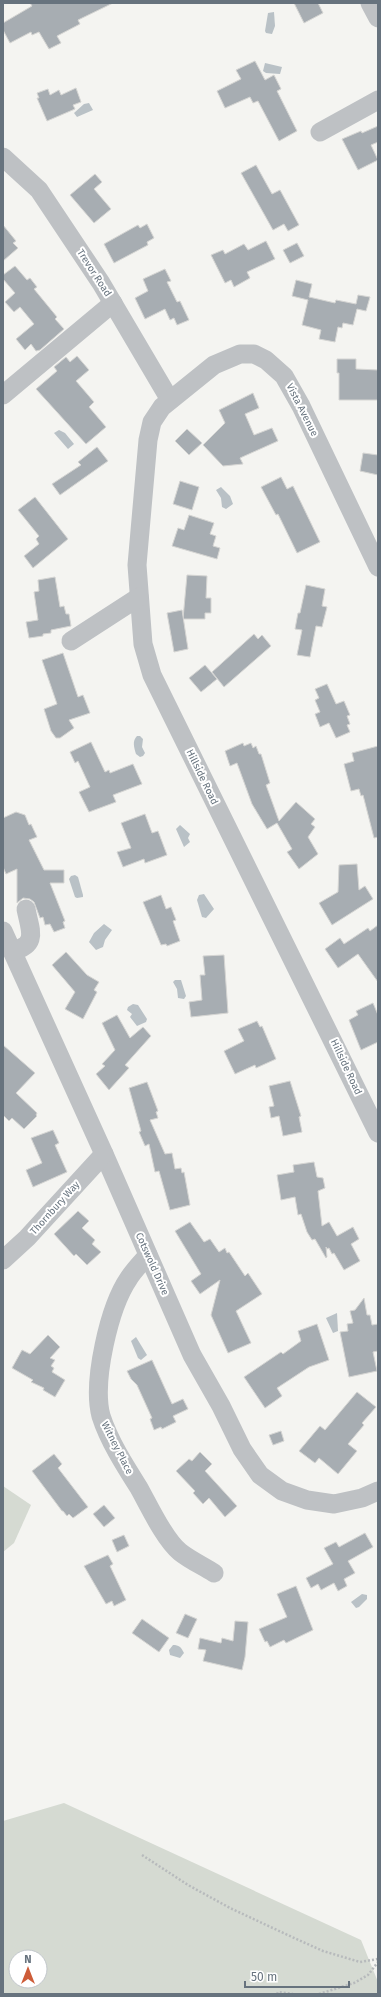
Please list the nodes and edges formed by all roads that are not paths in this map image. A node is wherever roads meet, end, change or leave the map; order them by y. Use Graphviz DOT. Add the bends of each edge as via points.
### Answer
graph roads {
  1 [pos="370,3"];
  2 [pos="378,18"];
  3 [pos="378,100"];
  4 [pos="320,132"];
  5 [pos="3,157"];
  6 [pos="113,303"];
  7 [pos="3,395"];
  8 [pos="170,400"];
  9 [pos="378,567"];
  10 [pos="139,597"];
  11 [pos="71,641"];
  12 [pos="26,909"];
  13 [pos="3,931"];
  14 [pos="12,951"];
  15 [pos="378,1133"];
  16 [pos="104,1154"];
  17 [pos="148,1255"];
  18 [pos="3,1260"];
  19 [pos="378,1491"];
  20 [pos="214,1572"];
  1 -- 2 [label="street"];
  3 -- 4 [label="street"];
  5 -- 6 [label="street, Trevor Road" via="39,190"];
  6 -- 7 [label="street"];
  6 -- 8 [label="street, Trevor Road"];
  8 -- 9 [label="street, Vista Avenue" via="214,365 240,354 254,354 266,360 284,376 301,406"];
  8 -- 10 [label="street, Hillside Road" via="152,422 148,440 137,565"];
  10 -- 11 [label="street"];
  10 -- 15 [label="street, Hillside Road" via="143,644 152,675"];
  12 -- 14 [label="street" via="32,935 29,943 22,949"];
  13 -- 14 [label="street, Cotswold Drive"];
  14 -- 16 [label="street, Cotswold Drive"];
  16 -- 17 [label="street, Cotswold Drive"];
  16 -- 18 [label="street, Thornbury Way" via="27,1238"];
  17 -- 19 [label="street, Cotswold Drive" via="192,1355 242,1449 260,1475 288,1493 307,1500 334,1504 362,1498"];
  17 -- 20 [label="street, Witney Place" via="128,1278 107,1331 101,1364 101,1415 122,1459 163,1530 179,1551"];
}
